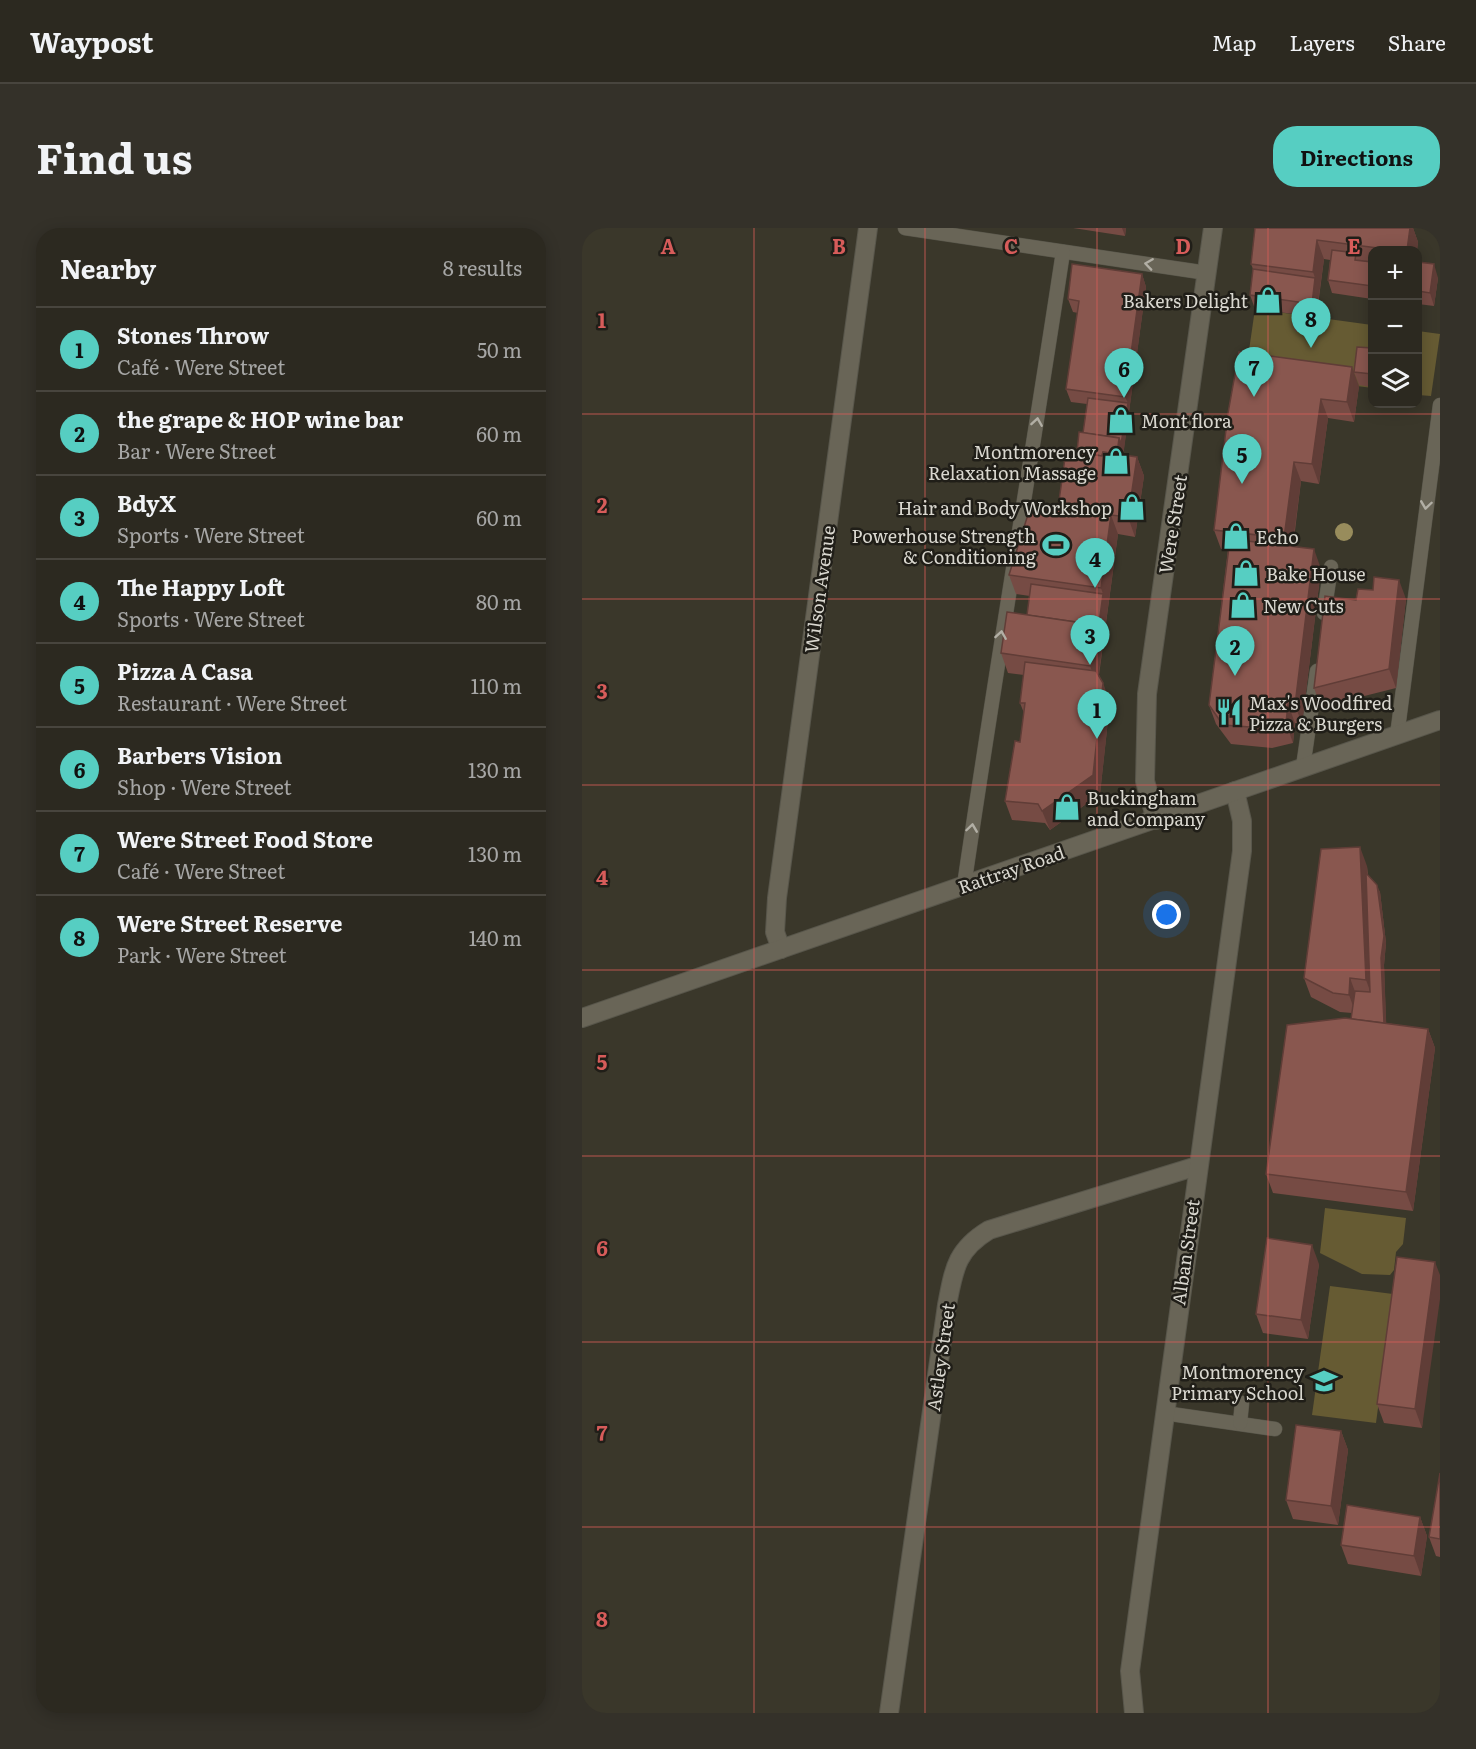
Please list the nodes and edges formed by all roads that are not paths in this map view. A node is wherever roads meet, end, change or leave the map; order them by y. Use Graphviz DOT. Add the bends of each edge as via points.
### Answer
graph roads {
  1 [pos="868,228"];
  2 [pos="905,228"];
  3 [pos="1213,228"];
  4 [pos="1063,252"];
  5 [pos="1207,273"];
  6 [pos="1440,405"];
  7 [pos="1331,567"];
  8 [pos="1323,626"];
  9 [pos="1318,661"];
  10 [pos="1440,720"];
  11 [pos="1397,736"];
  12 [pos="1304,767"];
  13 [pos="1234,792"];
  14 [pos="1156,820"];
  15 [pos="964,886"];
  16 [pos="781,949"];
  17 [pos="582,1018"];
  18 [pos="1197,1166"];
  19 [pos="1242,1403"];
  20 [pos="1164,1413"];
  21 [pos="1240,1424"];
  22 [pos="1275,1429"];
  23 [pos="889,1713"];
  24 [pos="1134,1713"];
  1 -- 16 [label="street, Wilson Avenue" via="777,898 775,932"];
  2 -- 4 [label="lane"];
  3 -- 5 [label="street, Were Street"];
  5 -- 4 [label="lane, one-way"];
  15 -- 4 [label="lane, one-way"];
  5 -- 14 [label="street, Were Street" via="1147,694 1145,782"];
  6 -- 11 [label="lane, one-way"];
  7 -- 8 [label="lane"];
  9 -- 12 [label="lane"];
  10 -- 11 [label="street, Rattray Road"];
  11 -- 12 [label="street, Rattray Road"];
  12 -- 13 [label="street, Rattray Road"];
  13 -- 14 [label="street, Rattray Road"];
  13 -- 18 [label="street, Alban Street" via="1242,821 1242,851"];
  14 -- 15 [label="street, Rattray Road"];
  15 -- 16 [label="street, Rattray Road"];
  16 -- 17 [label="street, Rattray Road"];
  18 -- 20 [label="street, Alban Street"];
  18 -- 23 [label="street, Astley Street" via="989,1230 971,1241 959,1258 947,1305"];
  19 -- 21 [label="lane"];
  20 -- 21 [label="lane"];
  20 -- 24 [label="street, Alban Street" via="1130,1671"];
  21 -- 22 [label="lane"];
}
